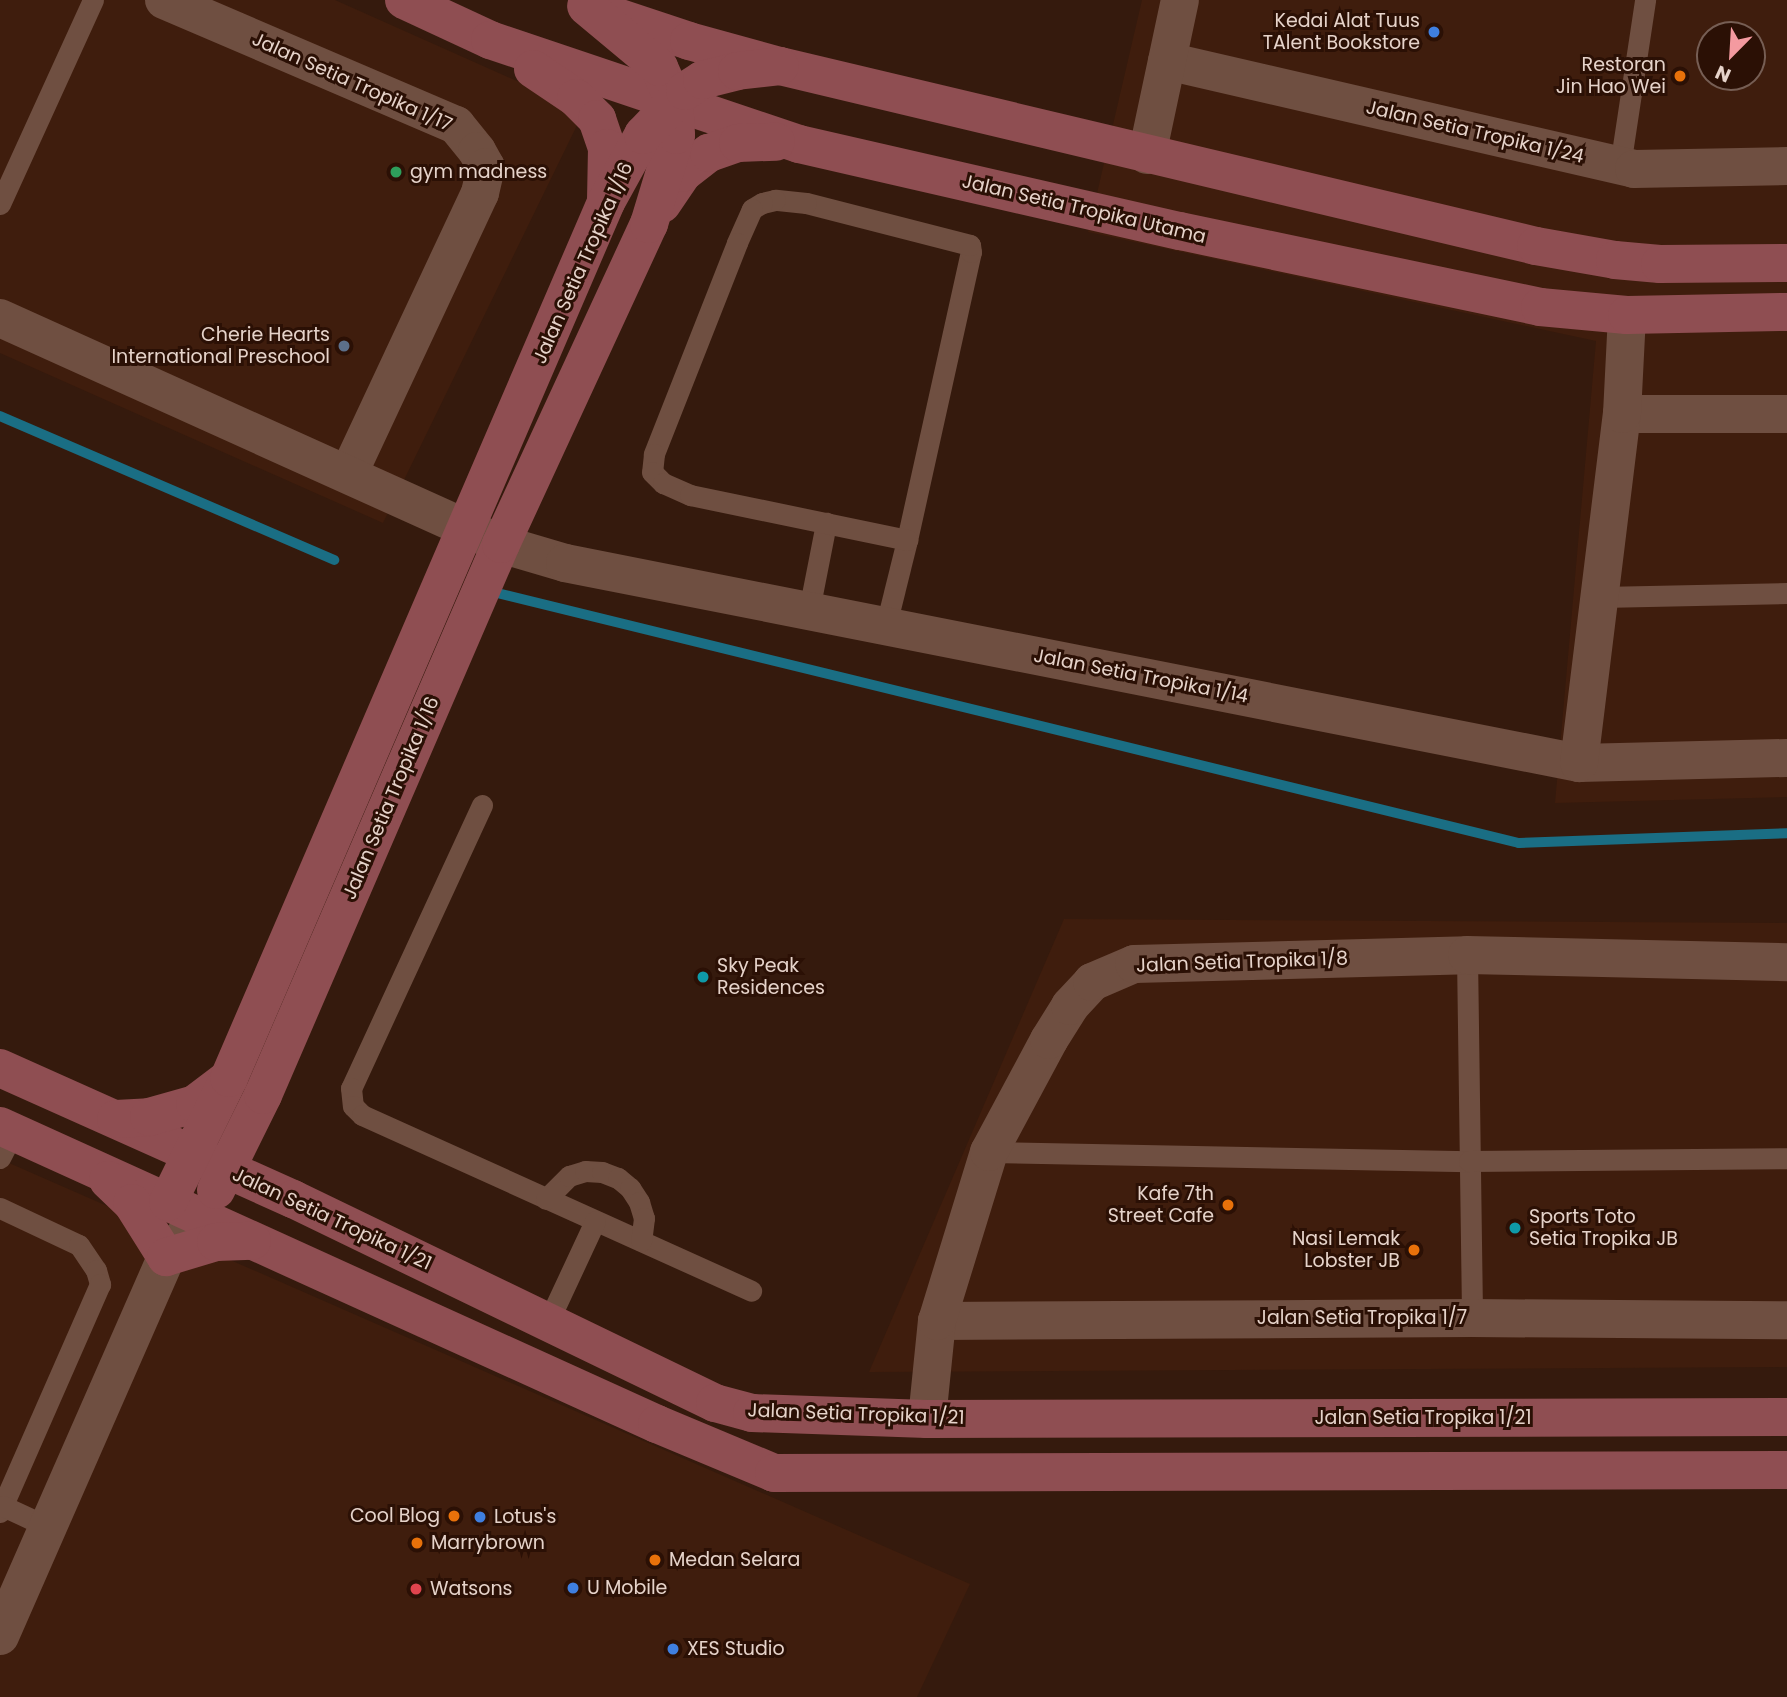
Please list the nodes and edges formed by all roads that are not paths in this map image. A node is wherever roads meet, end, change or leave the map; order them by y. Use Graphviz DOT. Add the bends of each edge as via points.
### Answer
graph roads {
  1 [pos="93,0"];
  2 [pos="164,0"];
  3 [pos="404,0"];
  4 [pos="1180,0"];
  5 [pos="1645,0"];
  6 [pos="578,3"];
  7 [pos="490,40"];
  8 [pos="1167,61"];
  9 [pos="780,66"];
  10 [pos="674,101"];
  11 [pos="799,144"];
  12 [pos="1146,155"];
  13 [pos="1620,166"];
  14 [pos="1787,166"];
  15 [pos="606,202"];
  16 [pos="0,204"];
  17 [pos="649,224"];
  18 [pos="1787,263"];
  19 [pos="1787,312"];
  20 [pos="1627,315"];
  21 [pos="0,318"];
  22 [pos="1622,414"];
  23 [pos="1787,414"];
  24 [pos="349,473"];
  25 [pos="826,523"];
  26 [pos="466,528"];
  27 [pos="906,540"];
  28 [pos="501,544"];
  29 [pos="1787,593"];
  30 [pos="1601,597"];
  31 [pos="809,610"];
  32 [pos="886,625"];
  33 [pos="1787,758"];
  34 [pos="1579,763"];
  35 [pos="482,805"];
  36 [pos="1467,955"];
  37 [pos="1787,962"];
  38 [pos="0,1068"];
  39 [pos="229,1078"];
  40 [pos="263,1095"];
  41 [pos="114,1119"];
  42 [pos="4,1139"];
  43 [pos="989,1152"];
  44 [pos="192,1154"];
  45 [pos="1787,1158"];
  46 [pos="1468,1161"];
  47 [pos="226,1169"];
  48 [pos="98,1172"];
  49 [pos="293,1199"];
  50 [pos="546,1199"];
  51 [pos="168,1202"];
  52 [pos="0,1208"];
  53 [pos="202,1217"];
  54 [pos="595,1221"];
  55 [pos="258,1241"];
  56 [pos="640,1241"];
  57 [pos="166,1256"];
  58 [pos="751,1292"];
  59 [pos="1472,1318"];
  60 [pos="1787,1320"];
  61 [pos="937,1321"];
  62 [pos="548,1322"];
  63 [pos="1787,1417"];
  64 [pos="927,1419"];
  65 [pos="1787,1470"];
  66 [pos="1,1509"];
  67 [pos="48,1527"];
  68 [pos="0,1636"];
  1 -- 16 [label="lane"];
  2 -- 24 [label="street, Jalan Setia Tropika 1/17" via="456,125 485,167 480,192"];
  3 -- 7 [label="street, Jalan Setia Tropika Utama"];
  4 -- 8 [label="street"];
  5 -- 13 [label="lane"];
  6 -- 9 [label="street"];
  6 -- 10 [label="street" via="659,67"];
  7 -- 10 [label="street, Jalan Setia Tropika Utama"];
  7 -- 15 [label="street" via="576,98 597,119 607,148"];
  8 -- 12 [label="street"];
  8 -- 13 [label="street, Jalan Setia Tropika 1/24"];
  9 -- 10 [label="street" via="702,80"];
  9 -- 12 [label="street"];
  10 -- 11 [label="street, Jalan Setia Tropika Utama"];
  10 -- 15 [label="street, Jalan Setia Tropika 1/16" via="643,135"];
  10 -- 17 [label="street, Jalan Setia Tropika 1/16" via="676,135"];
  11 -- 17 [label="street" via="738,143 709,153 682,173"];
  11 -- 20 [label="street, Jalan Setia Tropika Utama" via="1540,307"];
  12 -- 18 [label="street" via="1523,243 1615,260"];
  13 -- 14 [label="street, Jalan Setia Tropika 1/24"];
  15 -- 26 [label="street, Jalan Setia Tropika 1/16"];
  17 -- 28 [label="street, Jalan Setia Tropika 1/16"];
  19 -- 20 [label="street, Jalan Setia Tropika Utama"];
  20 -- 22 [label="street"];
  21 -- 24 [label="street, Jalan Setia Tropika 1/14"];
  22 -- 23 [label="street"];
  22 -- 30 [label="street"];
  24 -- 26 [label="street, Jalan Setia Tropika 1/14"];
  25 -- 27 [label="lane"];
  25 -- 27 [label="lane" via="675,491 652,472 654,454 752,209 775,200 806,203 970,244"];
  25 -- 31 [label="lane"];
  26 -- 28 [label="street, Jalan Setia Tropika 1/14"];
  26 -- 39 [label="street, Jalan Setia Tropika 1/16"];
  27 -- 32 [label="lane"];
  28 -- 31 [label="street, Jalan Setia Tropika 1/14" via="565,563"];
  28 -- 40 [label="street, Jalan Setia Tropika 1/16"];
  29 -- 30 [label="lane"];
  30 -- 34 [label="street"];
  31 -- 32 [label="street, Jalan Setia Tropika 1/14"];
  32 -- 34 [label="street, Jalan Setia Tropika 1/14"];
  33 -- 34 [label="street, Jalan Setia Tropika 1/14"];
  35 -- 50 [label="lane" via="351,1088 353,1106 362,1115"];
  36 -- 37 [label="street, Jalan Setia Tropika 1/8"];
  36 -- 43 [label="street, Jalan Setia Tropika 1/8" via="1134,964 1113,971 1092,982 1070,1006"];
  36 -- 46 [label="lane"];
  38 -- 41 [label="street, Jalan Setia Tropika 1/21"];
  39 -- 41 [label="street" via="195,1104"];
  39 -- 44 [label="street, Jalan Setia Tropika 1/16"];
  40 -- 47 [label="street, Jalan Setia Tropika 1/16"];
  40 -- 49 [label="street" via="261,1144 269,1166"];
  41 -- 44 [label="street, Jalan Setia Tropika 1/21"];
  42 -- 48 [label="street"];
  43 -- 46 [label="lane"];
  43 -- 61 [label="street, Jalan Setia Tropika 1/8"];
  44 -- 47 [label="street, Jalan Setia Tropika 1/21"];
  44 -- 51 [label="street, Jalan Setia Tropika 1/16"];
  45 -- 46 [label="lane"];
  46 -- 59 [label="lane"];
  47 -- 49 [label="street, Jalan Setia Tropika 1/21"];
  47 -- 53 [label="street, Jalan Setia Tropika 1/16"];
  48 -- 51 [label="street"];
  48 -- 57 [label="street" via="132,1203"];
  49 -- 62 [label="street, Jalan Setia Tropika 1/21"];
  50 -- 54 [label="lane"];
  50 -- 56 [label="lane" via="569,1176 585,1171 618,1178 639,1202 644,1218"];
  51 -- 53 [label="street"];
  51 -- 57 [label="street"];
  52 -- 66 [label="lane" via="79,1245 100,1284"];
  53 -- 55 [label="street"];
  53 -- 57 [label="street"];
  54 -- 56 [label="lane"];
  54 -- 62 [label="lane"];
  55 -- 57 [label="street" via="216,1242"];
  55 -- 65 [label="street" via="774,1473"];
  56 -- 58 [label="lane"];
  57 -- 67 [label="street"];
  59 -- 60 [label="street, Jalan Setia Tropika 1/7"];
  59 -- 61 [label="street, Jalan Setia Tropika 1/7"];
  61 -- 64 [label="street, Jalan Setia Tropika 1/8"];
  62 -- 64 [label="street, Jalan Setia Tropika 1/21" via="715,1403 752,1413"];
  63 -- 64 [label="street, Jalan Setia Tropika 1/21"];
  66 -- 67 [label="lane"];
  67 -- 68 [label="street"];
}
